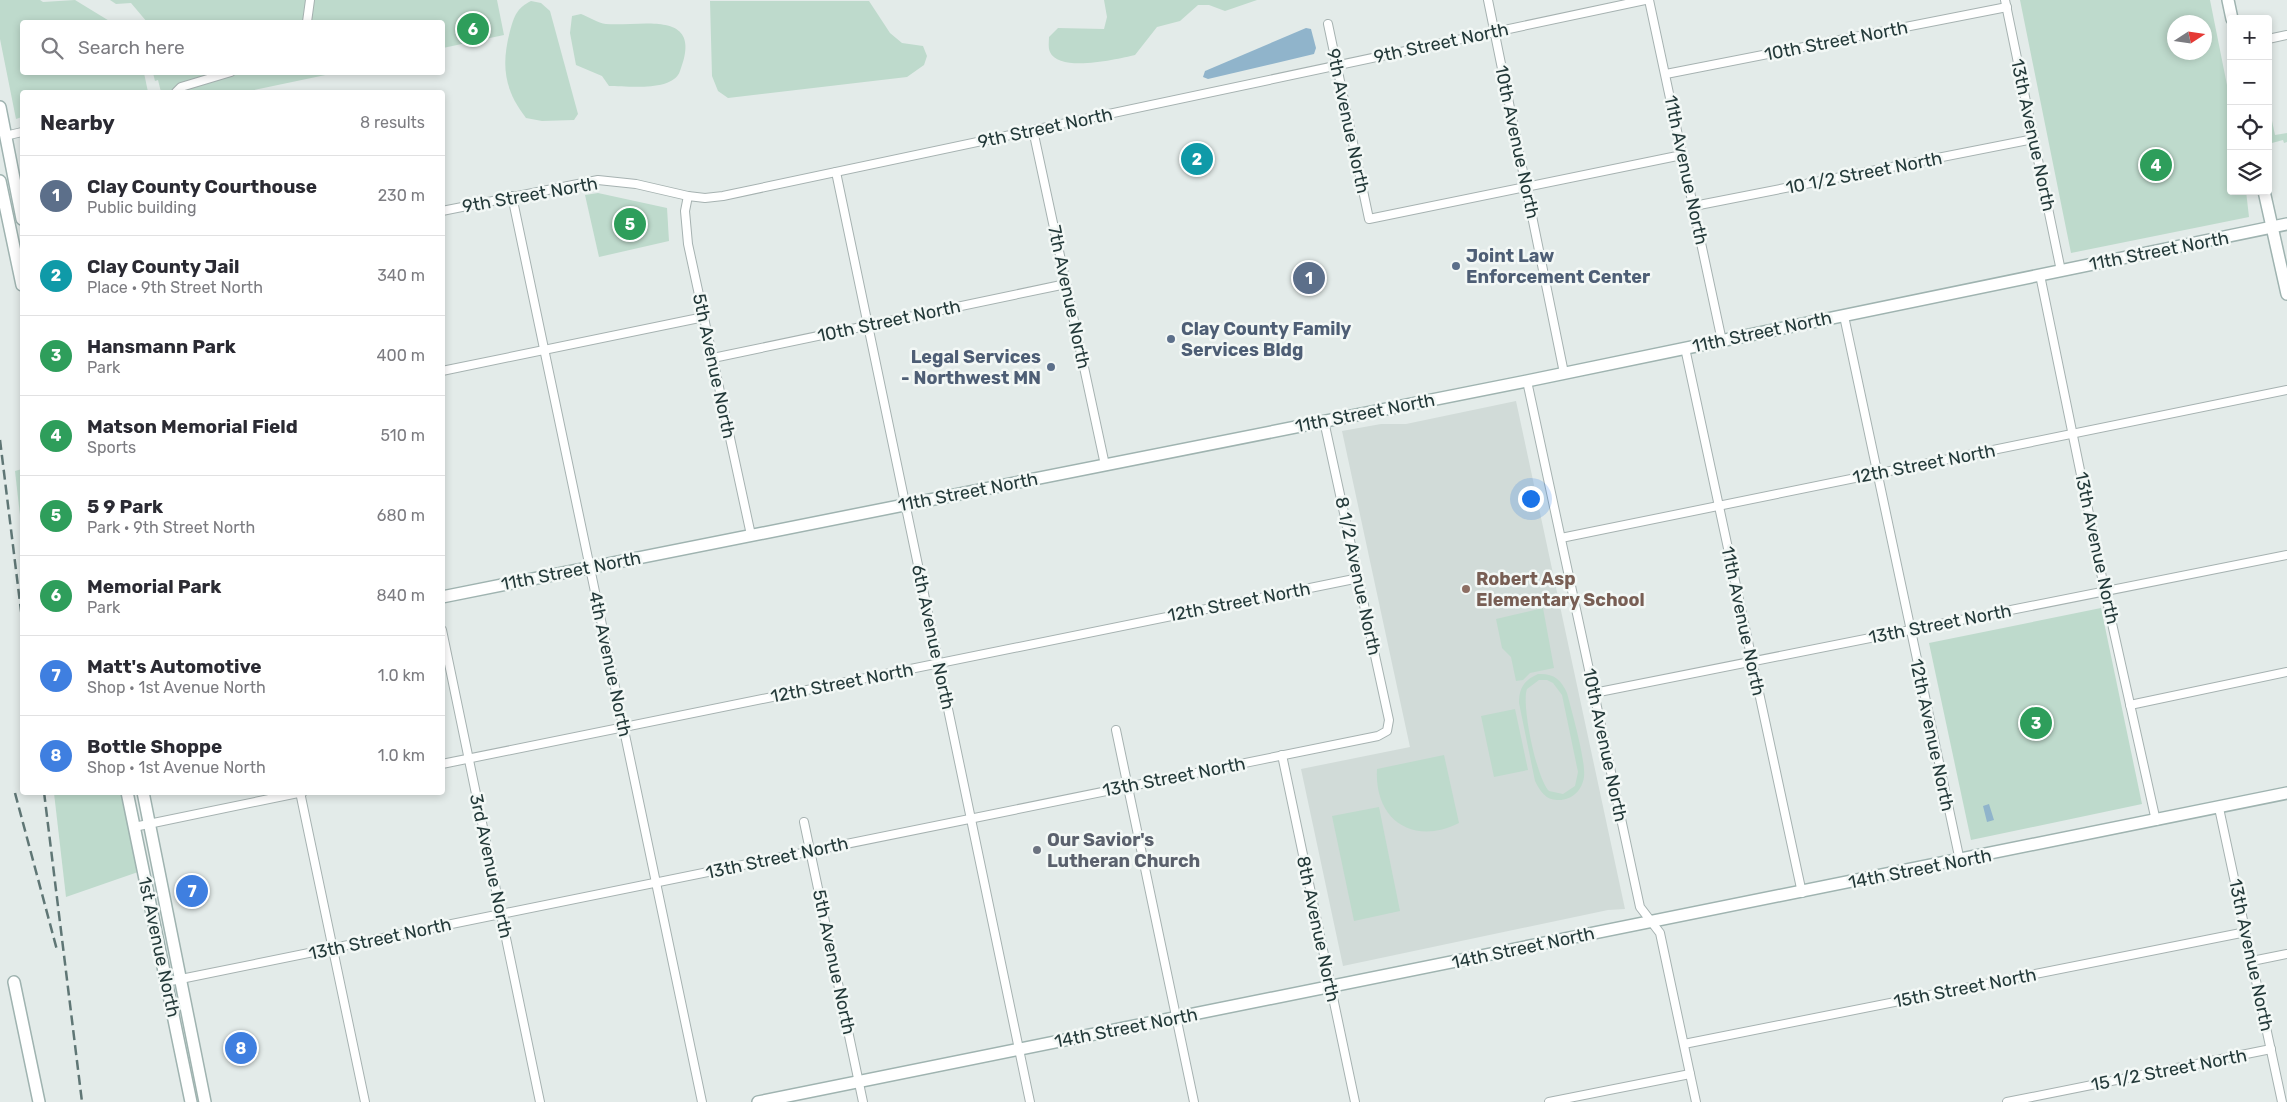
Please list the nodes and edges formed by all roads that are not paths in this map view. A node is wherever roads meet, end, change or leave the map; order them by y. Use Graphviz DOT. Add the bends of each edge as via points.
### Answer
graph roads {
  1 [pos="310,0"];
  2 [pos="1488,0"];
  3 [pos="1645,0"];
  4 [pos="1649,0"];
  5 [pos="2228,0"];
  6 [pos="2006,4"];
  7 [pos="2231,15"];
  8 [pos="307,20"];
  9 [pos="1328,24"];
  10 [pos="1494,31"];
  11 [pos="2287,35"];
  12 [pos="2272,38"];
  13 [pos="1336,66"];
  14 [pos="1666,74"];
  15 [pos="221,75"];
  16 [pos="178,90"];
  17 [pos="0,107"];
  18 [pos="1033,130"];
  19 [pos="20,132"];
  20 [pos="3,136"];
  21 [pos="2034,139"];
  22 [pos="1682,155"];
  23 [pos="836,172"];
  24 [pos="0,181"];
  25 [pos="1526,185"];
  26 [pos="2265,195"];
  27 [pos="512,196"];
  28 [pos="688,196"];
  29 [pos="1694,206"];
  30 [pos="20,210"];
  31 [pos="445,210"];
  32 [pos="2287,224"];
  33 [pos="2272,228"];
  34 [pos="2061,271"];
  35 [pos="2040,275"];
  36 [pos="20,276"];
  37 [pos="1066,284"];
  38 [pos="2287,294"];
  39 [pos="1844,316"];
  40 [pos="704,317"];
  41 [pos="868,325"];
  42 [pos="1722,341"];
  43 [pos="1685,348"];
  44 [pos="544,350"];
  45 [pos="713,358"];
  46 [pos="445,370"];
  47 [pos="1564,373"];
  48 [pos="1527,381"];
  49 [pos="2287,390"];
  50 [pos="1324,421"];
  51 [pos="2073,434"];
  52 [pos="1105,465"];
  53 [pos="1876,473"];
  54 [pos="906,504"];
  55 [pos="1719,507"];
  56 [pos="751,535"];
  57 [pos="1561,538"];
  58 [pos="2287,555"];
  59 [pos="590,567"];
  60 [pos="1359,578"];
  61 [pos="2105,592"];
  62 [pos="445,595"];
  63 [pos="1910,630"];
  64 [pos="445,644"];
  65 [pos="1752,661"];
  66 [pos="939,664"];
  67 [pos="2287,672"];
  68 [pos="1594,693"];
  69 [pos="2130,705"];
  70 [pos="624,728"];
  71 [pos="1116,730"];
  72 [pos="1387,731"];
  73 [pos="1282,755"];
  74 [pos="469,759"];
  75 [pos="445,763"];
  76 [pos="1128,787"];
  77 [pos="2287,793"];
  78 [pos="128,795"];
  79 [pos="144,795"];
  80 [pos="291,795"];
  81 [pos="301,795"];
  82 [pos="2219,808"];
  83 [pos="971,819"];
  84 [pos="2156,821"];
  85 [pos="804,822"];
  86 [pos="149,824"];
  87 [pos="134,827"];
  88 [pos="810,851"];
  89 [pos="1960,861"];
  90 [pos="656,883"];
  91 [pos="1802,893"];
  92 [pos="501,914"];
  93 [pos="1651,922"];
  94 [pos="2246,932"];
  95 [pos="333,948"];
  96 [pos="2287,954"];
  97 [pos="2252,961"];
  98 [pos="180,980"];
  99 [pos="14,982"];
  100 [pos="166,982"];
  101 [pos="1330,987"];
  102 [pos="1176,1018"];
  103 [pos="1684,1044"];
  104 [pos="2271,1049"];
  105 [pos="1019,1050"];
  106 [pos="1690,1074"];
  107 [pos="859,1082"];
  108 [pos="39,1102"];
  109 [pos="192,1102"];
  110 [pos="206,1102"];
  111 [pos="365,1102"];
  112 [pos="540,1102"];
  113 [pos="702,1102"];
  114 [pos="758,1102"];
  115 [pos="863,1102"];
  116 [pos="1030,1102"];
  117 [pos="1194,1102"];
  118 [pos="1355,1102"];
  119 [pos="1549,1102"];
  120 [pos="1696,1102"];
  121 [pos="2007,1102"];
  122 [pos="2282,1102"];
  1 -- 8 [label="street"];
  2 -- 10 [label="street, 10th Avenue North"];
  3 -- 10 [label="street, 9th Street North"];
  4 -- 14 [label="street, 11th Avenue North"];
  5 -- 7 [label="street"];
  6 -- 14 [label="street, 10th Street North"];
  6 -- 21 [label="street, 13th Avenue North"];
  9 -- 13 [label="street, 9th Avenue North"];
  10 -- 13 [label="street, 9th Street North"];
  10 -- 25 [label="street, 10th Avenue North"];
  11 -- 12 [label="street"];
  13 -- 18 [label="street, 9th Street North"];
  13 -- 25 [label="street, 9th Avenue North" via="1369,219"];
  14 -- 22 [label="street, 11th Avenue North"];
  15 -- 16 [label="street"];
  17 -- 20 [label="street"];
  18 -- 23 [label="street, 9th Street North"];
  18 -- 37 [label="street, 7th Avenue North"];
  19 -- 20 [label="street"];
  20 -- 30 [label="street"];
  21 -- 29 [label="street, 10 1/2 Street North"];
  21 -- 34 [label="street, 13th Avenue North"];
  22 -- 25 [label="street"];
  22 -- 29 [label="street, 11th Avenue North"];
  23 -- 28 [label="street, 9th Street North" via="723,196"];
  23 -- 41 [label="street, 6th Avenue North"];
  24 -- 36 [label="street"];
  25 -- 47 [label="street, 10th Avenue North"];
  26 -- 33 [label="street"];
  27 -- 28 [label="street, 9th Street North" via="598,180 636,184"];
  27 -- 31 [label="street, 9th Street North"];
  27 -- 44 [label="street, 4th Avenue North"];
  28 -- 40 [label="street, 5th Avenue North" via="686,228"];
  29 -- 42 [label="street, 11th Avenue North"];
  32 -- 33 [label="street, 11th Street North"];
  33 -- 34 [label="street, 11th Street North"];
  33 -- 38 [label="street"];
  34 -- 35 [label="street, 11th Street North"];
  35 -- 39 [label="street, 11th Street North"];
  35 -- 51 [label="street, 13th Avenue North"];
  37 -- 41 [label="street, 10th Street North"];
  37 -- 52 [label="street, 7th Avenue North"];
  39 -- 42 [label="street, 11th Street North"];
  39 -- 53 [label="street, 12th Avenue North"];
  40 -- 44 [label="street"];
  40 -- 45 [label="street, 5th Avenue North"];
  41 -- 45 [label="street, 10th Street North"];
  41 -- 54 [label="street, 6th Avenue North"];
  42 -- 43 [label="street, 11th Street North"];
  43 -- 47 [label="street, 11th Street North"];
  43 -- 55 [label="street, 11th Avenue North"];
  44 -- 46 [label="street"];
  44 -- 59 [label="street, 4th Avenue North"];
  45 -- 56 [label="street, 5th Avenue North"];
  47 -- 48 [label="street, 11th Street North"];
  48 -- 50 [label="street, 11th Street North"];
  48 -- 57 [label="street, 10th Avenue North"];
  49 -- 51 [label="street, 12th Street North"];
  50 -- 52 [label="street, 11th Street North"];
  50 -- 60 [label="street, 8 1/2 Avenue North"];
  51 -- 53 [label="street, 12th Street North"];
  51 -- 61 [label="street, 13th Avenue North"];
  52 -- 54 [label="street, 11th Street North"];
  53 -- 55 [label="street, 12th Street North"];
  53 -- 63 [label="street, 12th Avenue North"];
  54 -- 56 [label="street, 11th Street North"];
  54 -- 66 [label="street, 6th Avenue North"];
  55 -- 57 [label="street, 12th Street North"];
  55 -- 65 [label="street, 11th Avenue North"];
  56 -- 59 [label="street, 11th Street North"];
  57 -- 68 [label="street, 10th Avenue North"];
  58 -- 61 [label="street, 13th Street North"];
  59 -- 62 [label="street, 11th Street North"];
  59 -- 70 [label="street, 4th Avenue North"];
  60 -- 66 [label="street, 12th Street North"];
  60 -- 72 [label="street, 8 1/2 Avenue North" via="1389,720"];
  61 -- 63 [label="street, 13th Street North"];
  61 -- 69 [label="street, 13th Avenue North"];
  63 -- 65 [label="street, 13th Street North"];
  63 -- 89 [label="street, 12th Avenue North"];
  64 -- 74 [label="street, 3rd Avenue North"];
  65 -- 68 [label="street, 13th Street North"];
  65 -- 91 [label="street, 11th Avenue North"];
  66 -- 70 [label="street, 12th Street North"];
  66 -- 83 [label="street, 6th Avenue North"];
  67 -- 69 [label="street"];
  68 -- 93 [label="street, 10th Avenue North" via="1640,907"];
  69 -- 84 [label="street, 13th Avenue North"];
  70 -- 74 [label="street, 12th Street North"];
  70 -- 90 [label="street, 4th Avenue North"];
  71 -- 76 [label="street"];
  72 -- 73 [label="street, 13th Street North" via="1378,736"];
  73 -- 76 [label="street, 13th Street North"];
  73 -- 101 [label="street, 8th Avenue North"];
  74 -- 75 [label="street, 12th Street North"];
  74 -- 92 [label="street, 3rd Avenue North"];
  76 -- 83 [label="street, 13th Street North"];
  76 -- 102 [label="street"];
  77 -- 82 [label="street, 14th Street North"];
  78 -- 87 [label="street, 1st Avenue North"];
  79 -- 86 [label="street, 1st Avenue North"];
  80 -- 86 [label="street"];
  81 -- 95 [label="street"];
  82 -- 84 [label="street, 14th Street North"];
  82 -- 94 [label="street, 13th Avenue North"];
  83 -- 88 [label="street, 13th Street North"];
  83 -- 105 [label="street, 6th Avenue North"];
  84 -- 89 [label="street, 14th Street North"];
  85 -- 88 [label="street, 5th Avenue North"];
  86 -- 87 [label="street"];
  86 -- 98 [label="street, 1st Avenue North"];
  87 -- 100 [label="street, 1st Avenue North"];
  88 -- 90 [label="street, 13th Street North"];
  88 -- 107 [label="street, 5th Avenue North"];
  89 -- 91 [label="street, 14th Street North"];
  90 -- 92 [label="street, 13th Street North"];
  90 -- 113 [label="street, 4th Avenue North"];
  91 -- 93 [label="street, 14th Street North"];
  92 -- 95 [label="street, 13th Street North"];
  92 -- 112 [label="street, 3rd Avenue North"];
  93 -- 101 [label="street, 14th Street North"];
  93 -- 103 [label="street, 10th Avenue North" via="1660,933"];
  94 -- 97 [label="street, 13th Avenue North"];
  94 -- 103 [label="street, 15th Street North"];
  95 -- 98 [label="street, 13th Street North"];
  95 -- 111 [label="street"];
  96 -- 97 [label="street"];
  97 -- 104 [label="street, 13th Avenue North"];
  98 -- 100 [label="street, 13th Street North"];
  98 -- 110 [label="street, 1st Avenue North"];
  99 -- 108 [label="street"];
  100 -- 109 [label="street, 1st Avenue North"];
  101 -- 102 [label="street, 14th Street North"];
  101 -- 118 [label="street, 8th Avenue North"];
  102 -- 105 [label="street, 14th Street North"];
  102 -- 117 [label="street"];
  103 -- 106 [label="street, 10th Avenue North"];
  104 -- 121 [label="street, 15 1/2 Street North"];
  104 -- 122 [label="street, 13th Avenue North"];
  105 -- 107 [label="street, 14th Street North"];
  105 -- 116 [label="street, 6th Avenue North"];
  106 -- 119 [label="street"];
  106 -- 120 [label="street, 10th Avenue North"];
  107 -- 114 [label="street, 14th Street North"];
  107 -- 115 [label="street, 5th Avenue North"];
}
